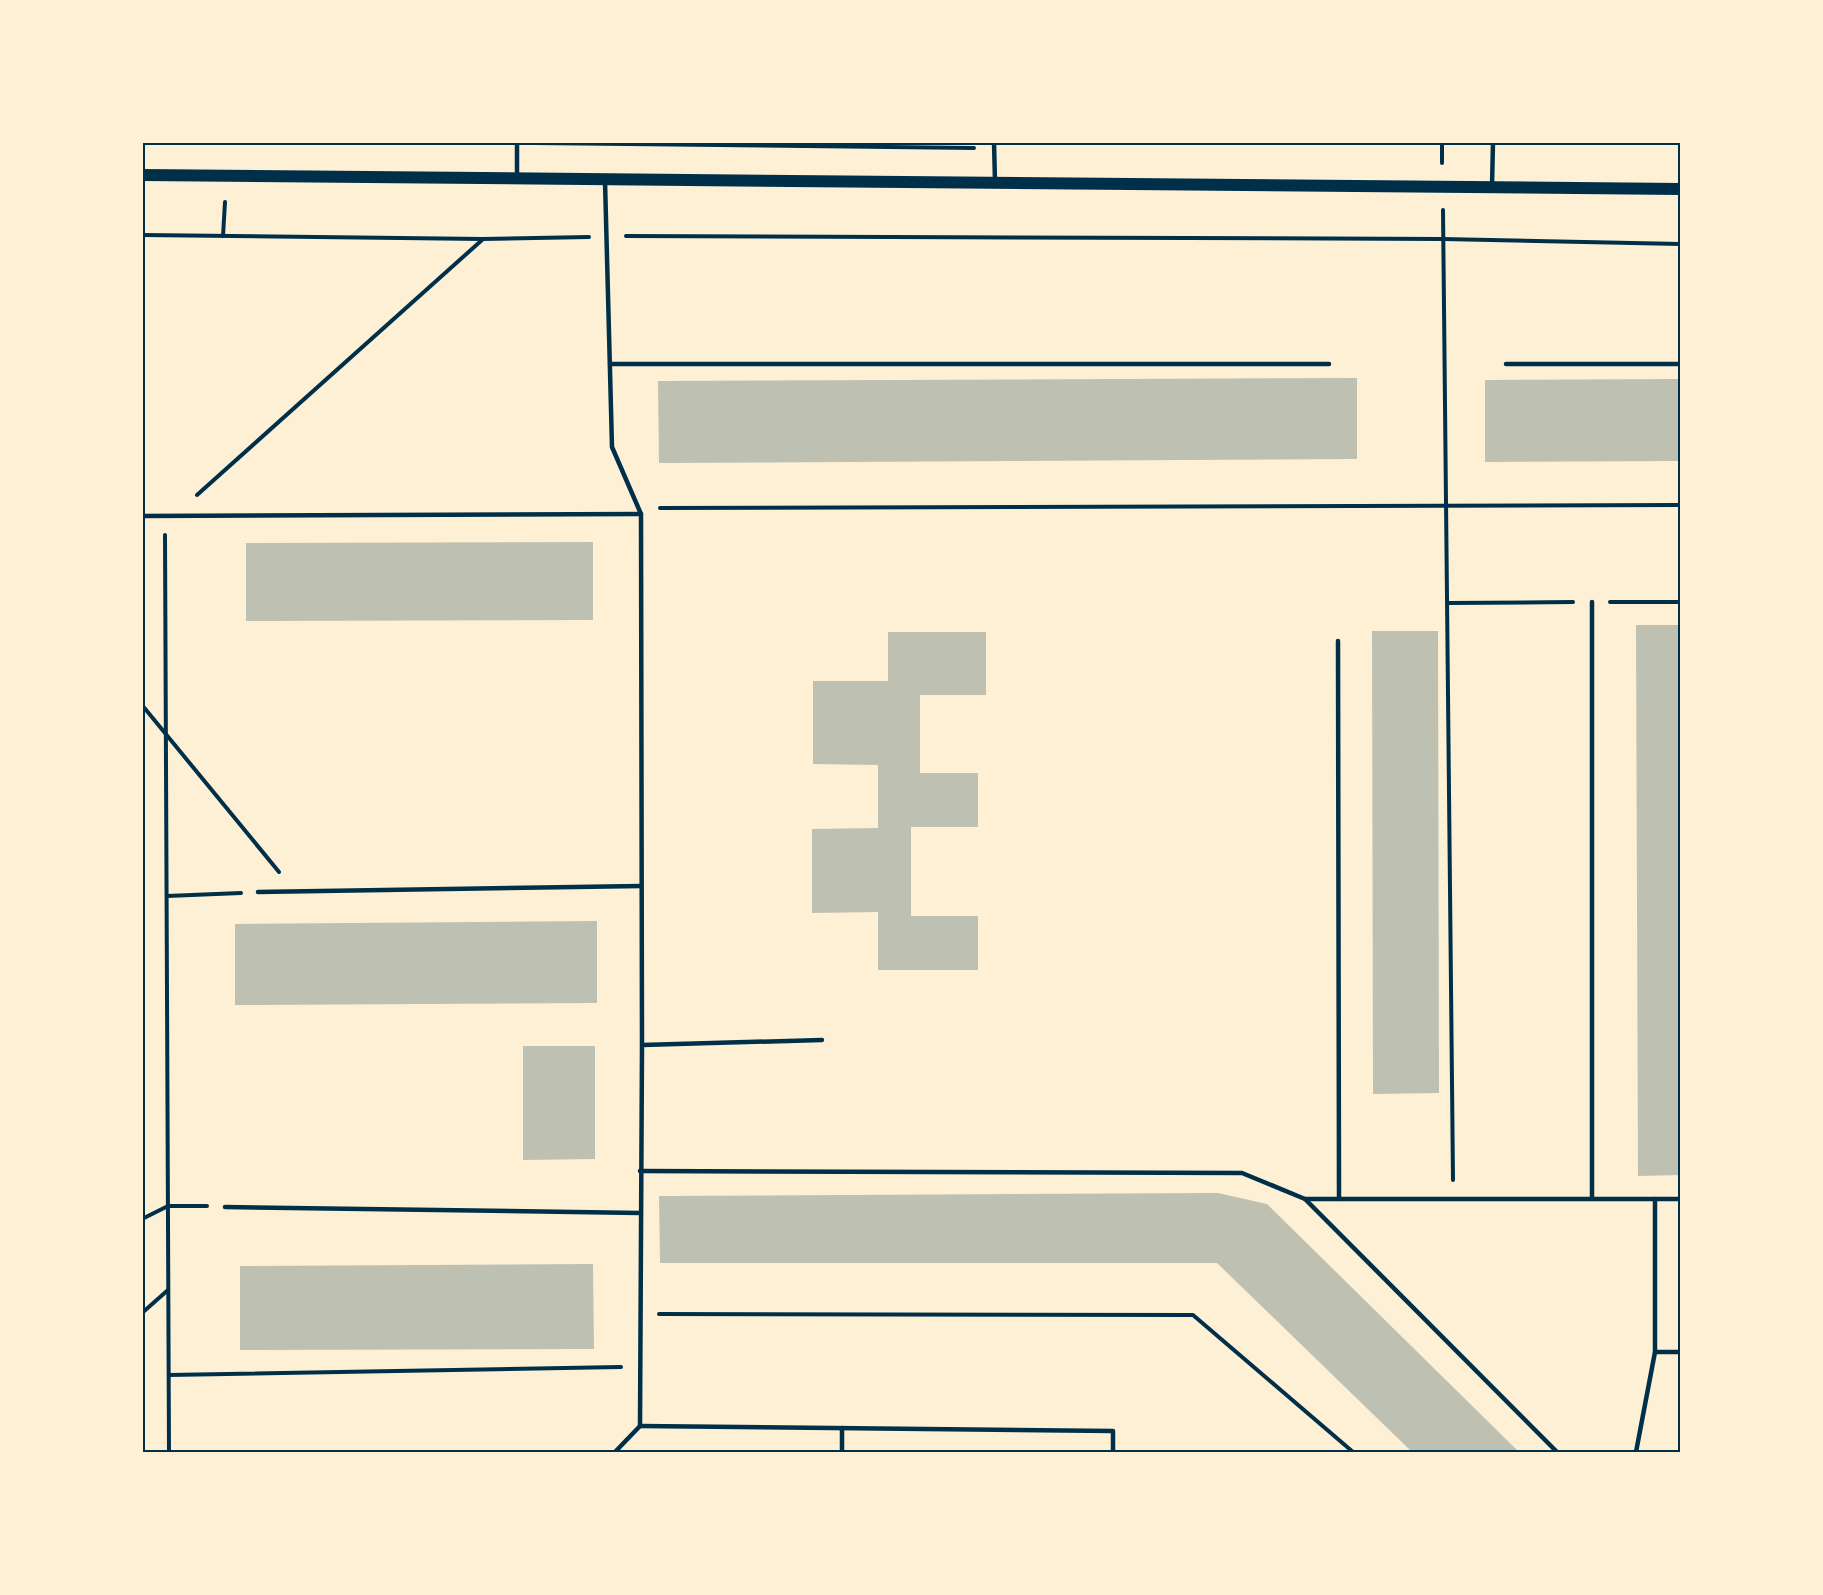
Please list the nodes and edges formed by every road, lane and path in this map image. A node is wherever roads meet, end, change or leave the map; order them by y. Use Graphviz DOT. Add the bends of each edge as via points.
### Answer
graph roads {
  1 [pos="1442,142"];
  2 [pos="1492,142"];
  3 [pos="517,143"];
  4 [pos="994,145"];
  5 [pos="142,175"];
  6 [pos="517,178"];
  7 [pos="605,179"];
  8 [pos="995,183"];
  9 [pos="1442,186"];
  10 [pos="1492,187"];
  11 [pos="1680,189"];
  12 [pos="225,202"];
  13 [pos="142,235"];
  14 [pos="223,236"];
  15 [pos="607,237"];
  16 [pos="483,239"];
  17 [pos="1443,239"];
  18 [pos="1680,244"];
  19 [pos="610,364"];
  20 [pos="1329,364"];
  21 [pos="1506,364"];
  22 [pos="1680,364"];
  23 [pos="1680,505"];
  24 [pos="1446,506"];
  25 [pos="638,508"];
  26 [pos="641,514"];
  27 [pos="142,516"];
  28 [pos="165,516"];
  29 [pos="175,516"];
  30 [pos="1592,602"];
  31 [pos="1680,602"];
  32 [pos="1448,603"];
  33 [pos="1338,641"];
  34 [pos="142,705"];
  35 [pos="166,736"];
  36 [pos="641,886"];
  37 [pos="258,892"];
  38 [pos="295,892"];
  39 [pos="166,897"];
  40 [pos="822,1040"];
  41 [pos="642,1045"];
  42 [pos="640,1171"];
  43 [pos="1305,1199"];
  44 [pos="1339,1199"];
  45 [pos="1454,1199"];
  46 [pos="1592,1199"];
  47 [pos="1655,1199"];
  48 [pos="1680,1199"];
  49 [pos="168,1206"];
  50 [pos="225,1207"];
  51 [pos="640,1214"];
  52 [pos="142,1219"];
  53 [pos="169,1290"];
  54 [pos="142,1313"];
  55 [pos="640,1314"];
  56 [pos="1655,1352"];
  57 [pos="1680,1352"];
  58 [pos="640,1366"];
  59 [pos="169,1375"];
  60 [pos="640,1426"];
  61 [pos="842,1428"];
  62 [pos="169,1452"];
  63 [pos="615,1452"];
  64 [pos="842,1452"];
  65 [pos="1113,1452"];
  66 [pos="1353,1452"];
  67 [pos="1557,1452"];
  68 [pos="1636,1452"];
  1 -- 9 [label="path"];
  2 -- 10 [label="lane"];
  3 -- 4 [label="path"];
  3 -- 6 [label="lane"];
  4 -- 8 [label="lane"];
  5 -- 6 [label="main road"];
  6 -- 7 [label="main road"];
  7 -- 8 [label="main road"];
  7 -- 15 [label="lane"];
  8 -- 9 [label="main road"];
  9 -- 10 [label="main road"];
  9 -- 17 [label="path"];
  10 -- 11 [label="main road"];
  12 -- 14 [label="path"];
  13 -- 14 [label="path"];
  14 -- 16 [label="path"];
  15 -- 16 [label="path"];
  15 -- 17 [label="path"];
  15 -- 19 [label="lane"];
  16 -- 29 [label="path"];
  17 -- 18 [label="path"];
  17 -- 24 [label="path"];
  19 -- 20 [label="lane"];
  19 -- 25 [label="lane" via="612,447"];
  21 -- 22 [label="lane"];
  23 -- 24 [label="path"];
  24 -- 25 [label="path"];
  24 -- 32 [label="path"];
  25 -- 26 [label="lane"];
  26 -- 29 [label="lane"];
  26 -- 36 [label="lane"];
  27 -- 28 [label="lane"];
  28 -- 29 [label="lane"];
  28 -- 35 [label="path"];
  30 -- 31 [label="path"];
  30 -- 32 [label="path"];
  30 -- 46 [label="lane"];
  32 -- 45 [label="path"];
  33 -- 44 [label="lane"];
  34 -- 35 [label="path"];
  35 -- 38 [label="path"];
  35 -- 39 [label="path"];
  36 -- 38 [label="lane"];
  36 -- 41 [label="lane"];
  37 -- 38 [label="lane"];
  37 -- 39 [label="path"];
  39 -- 49 [label="path"];
  40 -- 41 [label="lane"];
  41 -- 42 [label="lane"];
  42 -- 43 [label="lane" via="1242,1173"];
  42 -- 51 [label="lane"];
  43 -- 44 [label="lane"];
  43 -- 67 [label="lane"];
  44 -- 45 [label="lane"];
  45 -- 46 [label="lane"];
  46 -- 47 [label="lane"];
  47 -- 48 [label="lane"];
  47 -- 56 [label="lane"];
  49 -- 50 [label="path"];
  49 -- 52 [label="path"];
  49 -- 53 [label="path"];
  50 -- 51 [label="lane"];
  51 -- 55 [label="lane"];
  53 -- 54 [label="path"];
  53 -- 59 [label="path"];
  55 -- 58 [label="lane"];
  55 -- 66 [label="path" via="1193,1315"];
  56 -- 57 [label="lane"];
  56 -- 68 [label="lane"];
  58 -- 59 [label="path"];
  58 -- 60 [label="lane"];
  59 -- 62 [label="path"];
  60 -- 61 [label="lane"];
  60 -- 63 [label="lane"];
  61 -- 64 [label="lane"];
  61 -- 65 [label="lane" via="1113,1431"];
}
